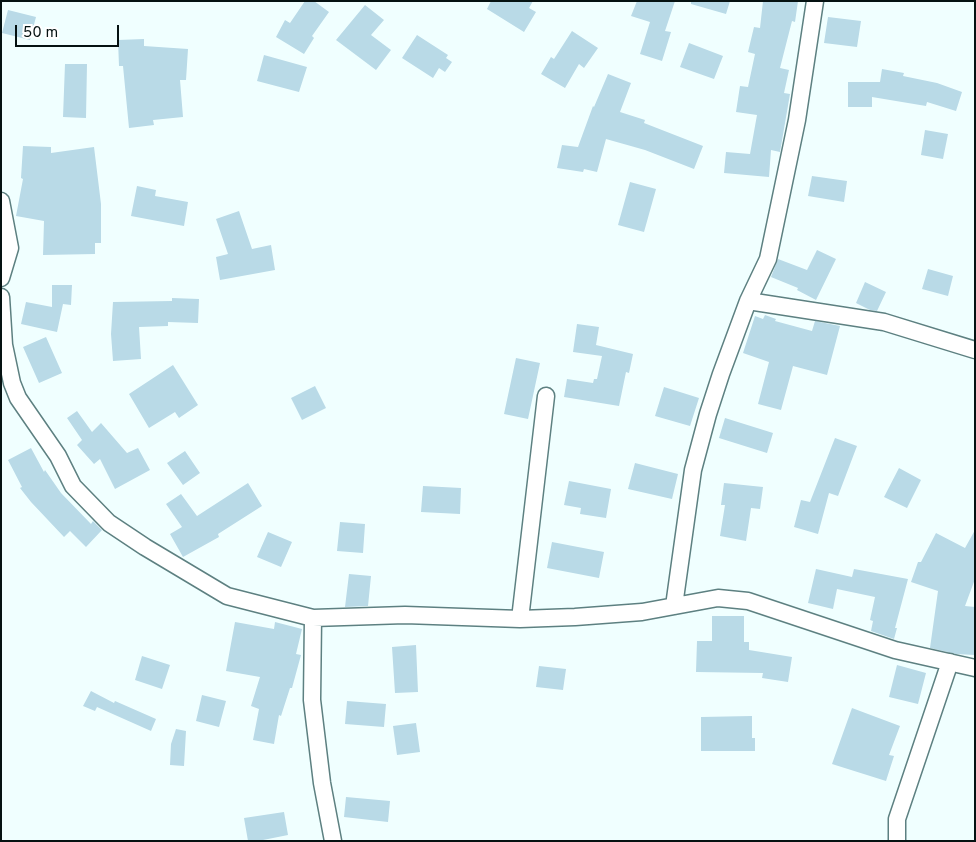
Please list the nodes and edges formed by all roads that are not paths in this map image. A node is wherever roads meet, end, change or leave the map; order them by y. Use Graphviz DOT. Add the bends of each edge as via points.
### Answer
graph roads {
  1 [pos="816,1"];
  2 [pos="1,201"];
  3 [pos="6,248"];
  4 [pos="1,278"];
  5 [pos="1,297"];
  6 [pos="748,301"];
  7 [pos="975,350"];
  8 [pos="546,396"];
  9 [pos="674,606"];
  10 [pos="313,618"];
  11 [pos="520,619"];
  12 [pos="950,662"];
  13 [pos="975,668"];
  14 [pos="333,841"];
  15 [pos="897,841"];
  1 -- 6 [label="street" via="797,120 768,259"];
  2 -- 3 [label="street"];
  3 -- 4 [label="street"];
  5 -- 10 [label="street" via="7,362 18,398 58,456 73,486 92,506 109,523 145,547 227,596"];
  6 -- 7 [label="street" via="884,322"];
  6 -- 9 [label="street" via="708,414 693,470"];
  8 -- 11 [label="street"];
  9 -- 11 [label="street" via="642,612"];
  9 -- 12 [label="street" via="718,598 748,601 895,650"];
  10 -- 11 [label="street" via="405,615"];
  10 -- 14 [label="street" via="312,700"];
  12 -- 13 [label="street"];
  12 -- 15 [label="street" via="897,819"];
}
